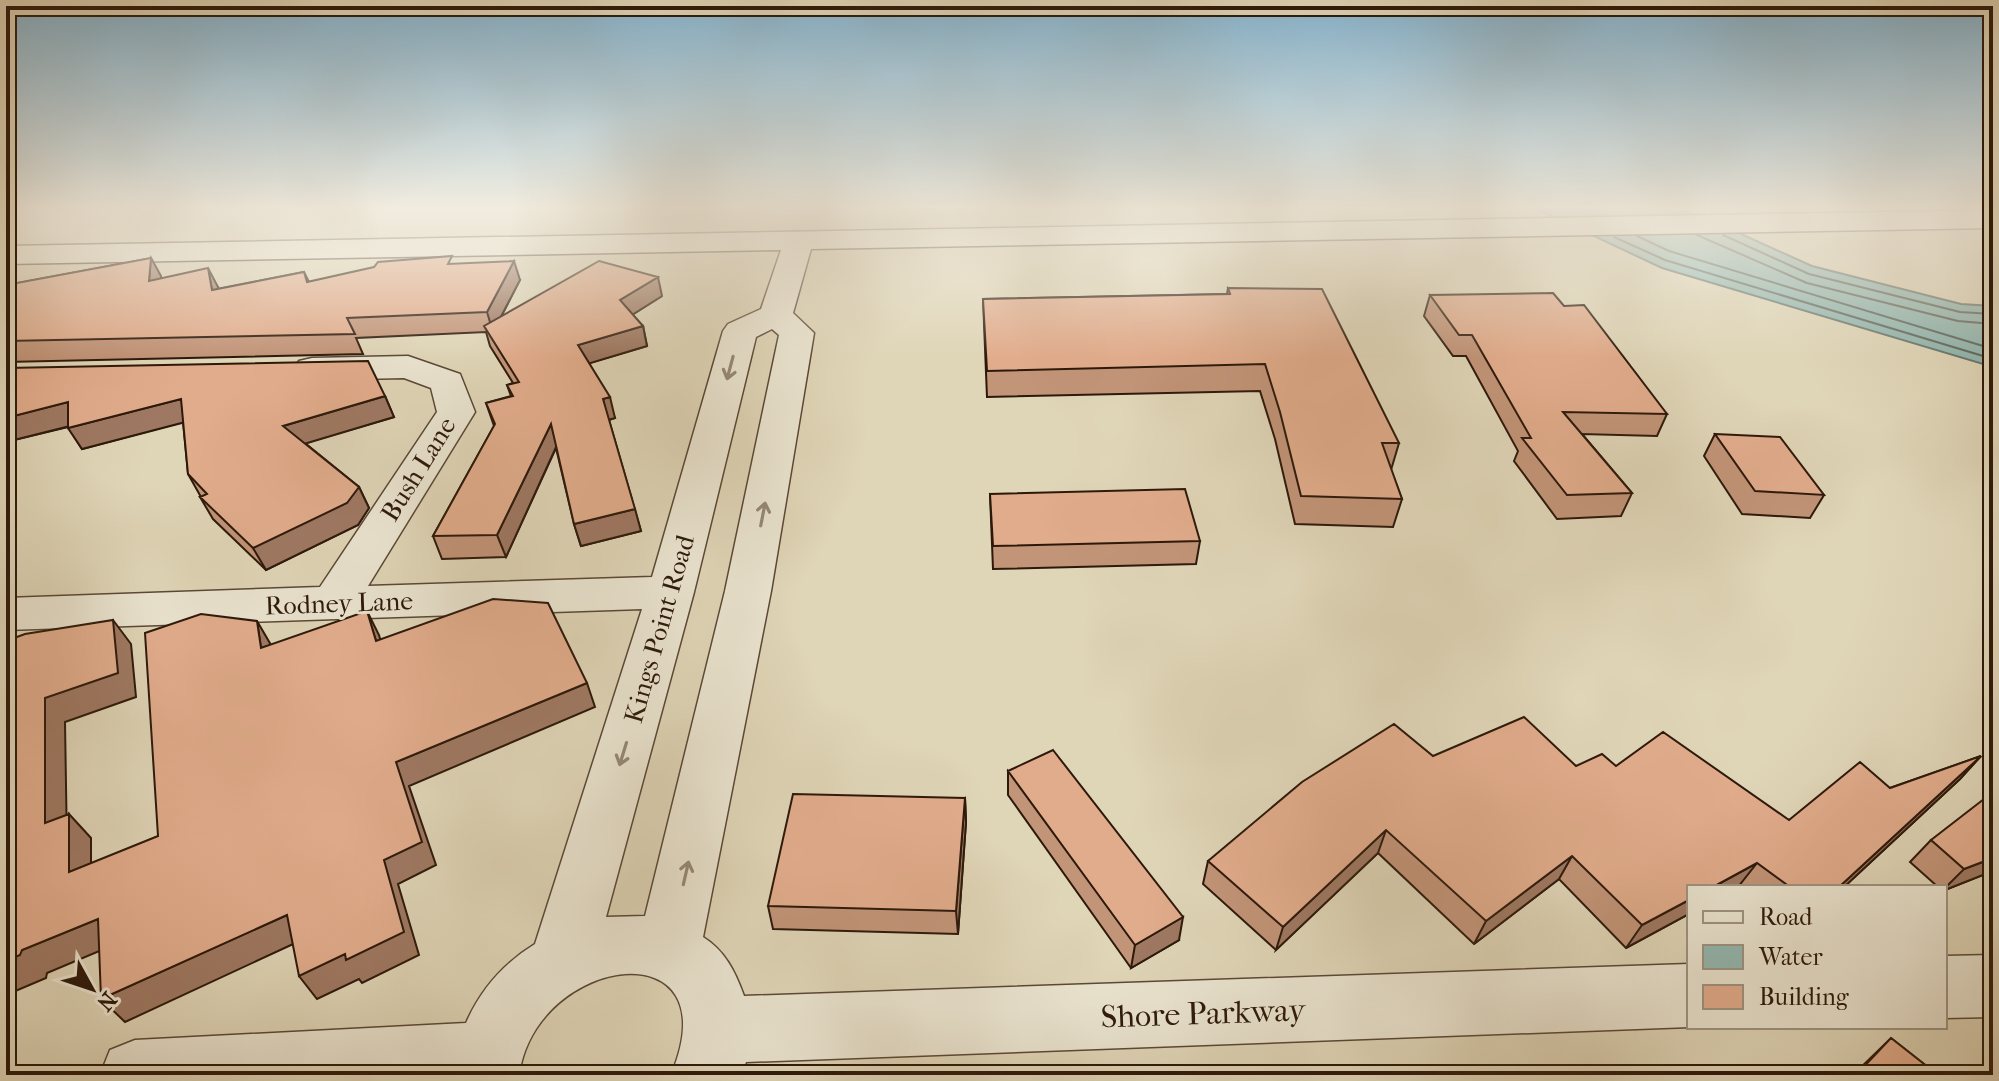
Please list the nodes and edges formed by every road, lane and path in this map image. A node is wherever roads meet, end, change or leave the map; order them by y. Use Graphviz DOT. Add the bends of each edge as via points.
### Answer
graph roads {
  1 [pos="794,256"];
  2 [pos="776,315"];
  3 [pos="284,369"];
  4 [pos="671,592"];
  5 [pos="333,604"];
  6 [pos="6,614"];
  7 [pos="669,949"];
  8 [pos="561,963"];
  9 [pos="1993,986"];
  10 [pos="1947,987"];
  11 [pos="1687,996"];
  12 [pos="712,1052"];
  13 [pos="484,1066"];
  14 [pos="135,1075"];
  1 -- 2 [label="street"];
  2 -- 4 [label="street, Kings Point Road, one-way" via="740,331"];
  7 -- 2 [label="street, one-way" via="748,591 797,333"];
  3 -- 5 [label="street, Bush Lane" via="408,367 447,382 456,412"];
  4 -- 5 [label="street, Rodney Lane"];
  4 -- 8 [label="street, Kings Point Road, one-way"];
  5 -- 6 [label="street, Rodney Lane"];
  7 -- 8 [label="street" via="636,943 599,947"];
  7 -- 12 [label="street" via="696,967 712,995"];
  8 -- 13 [label="street" via="527,989 502,1020"];
  9 -- 10 [label="street"];
  11 -- 12 [label="street, Shore Parkway"];
  13 -- 14 [label="street"];
}
